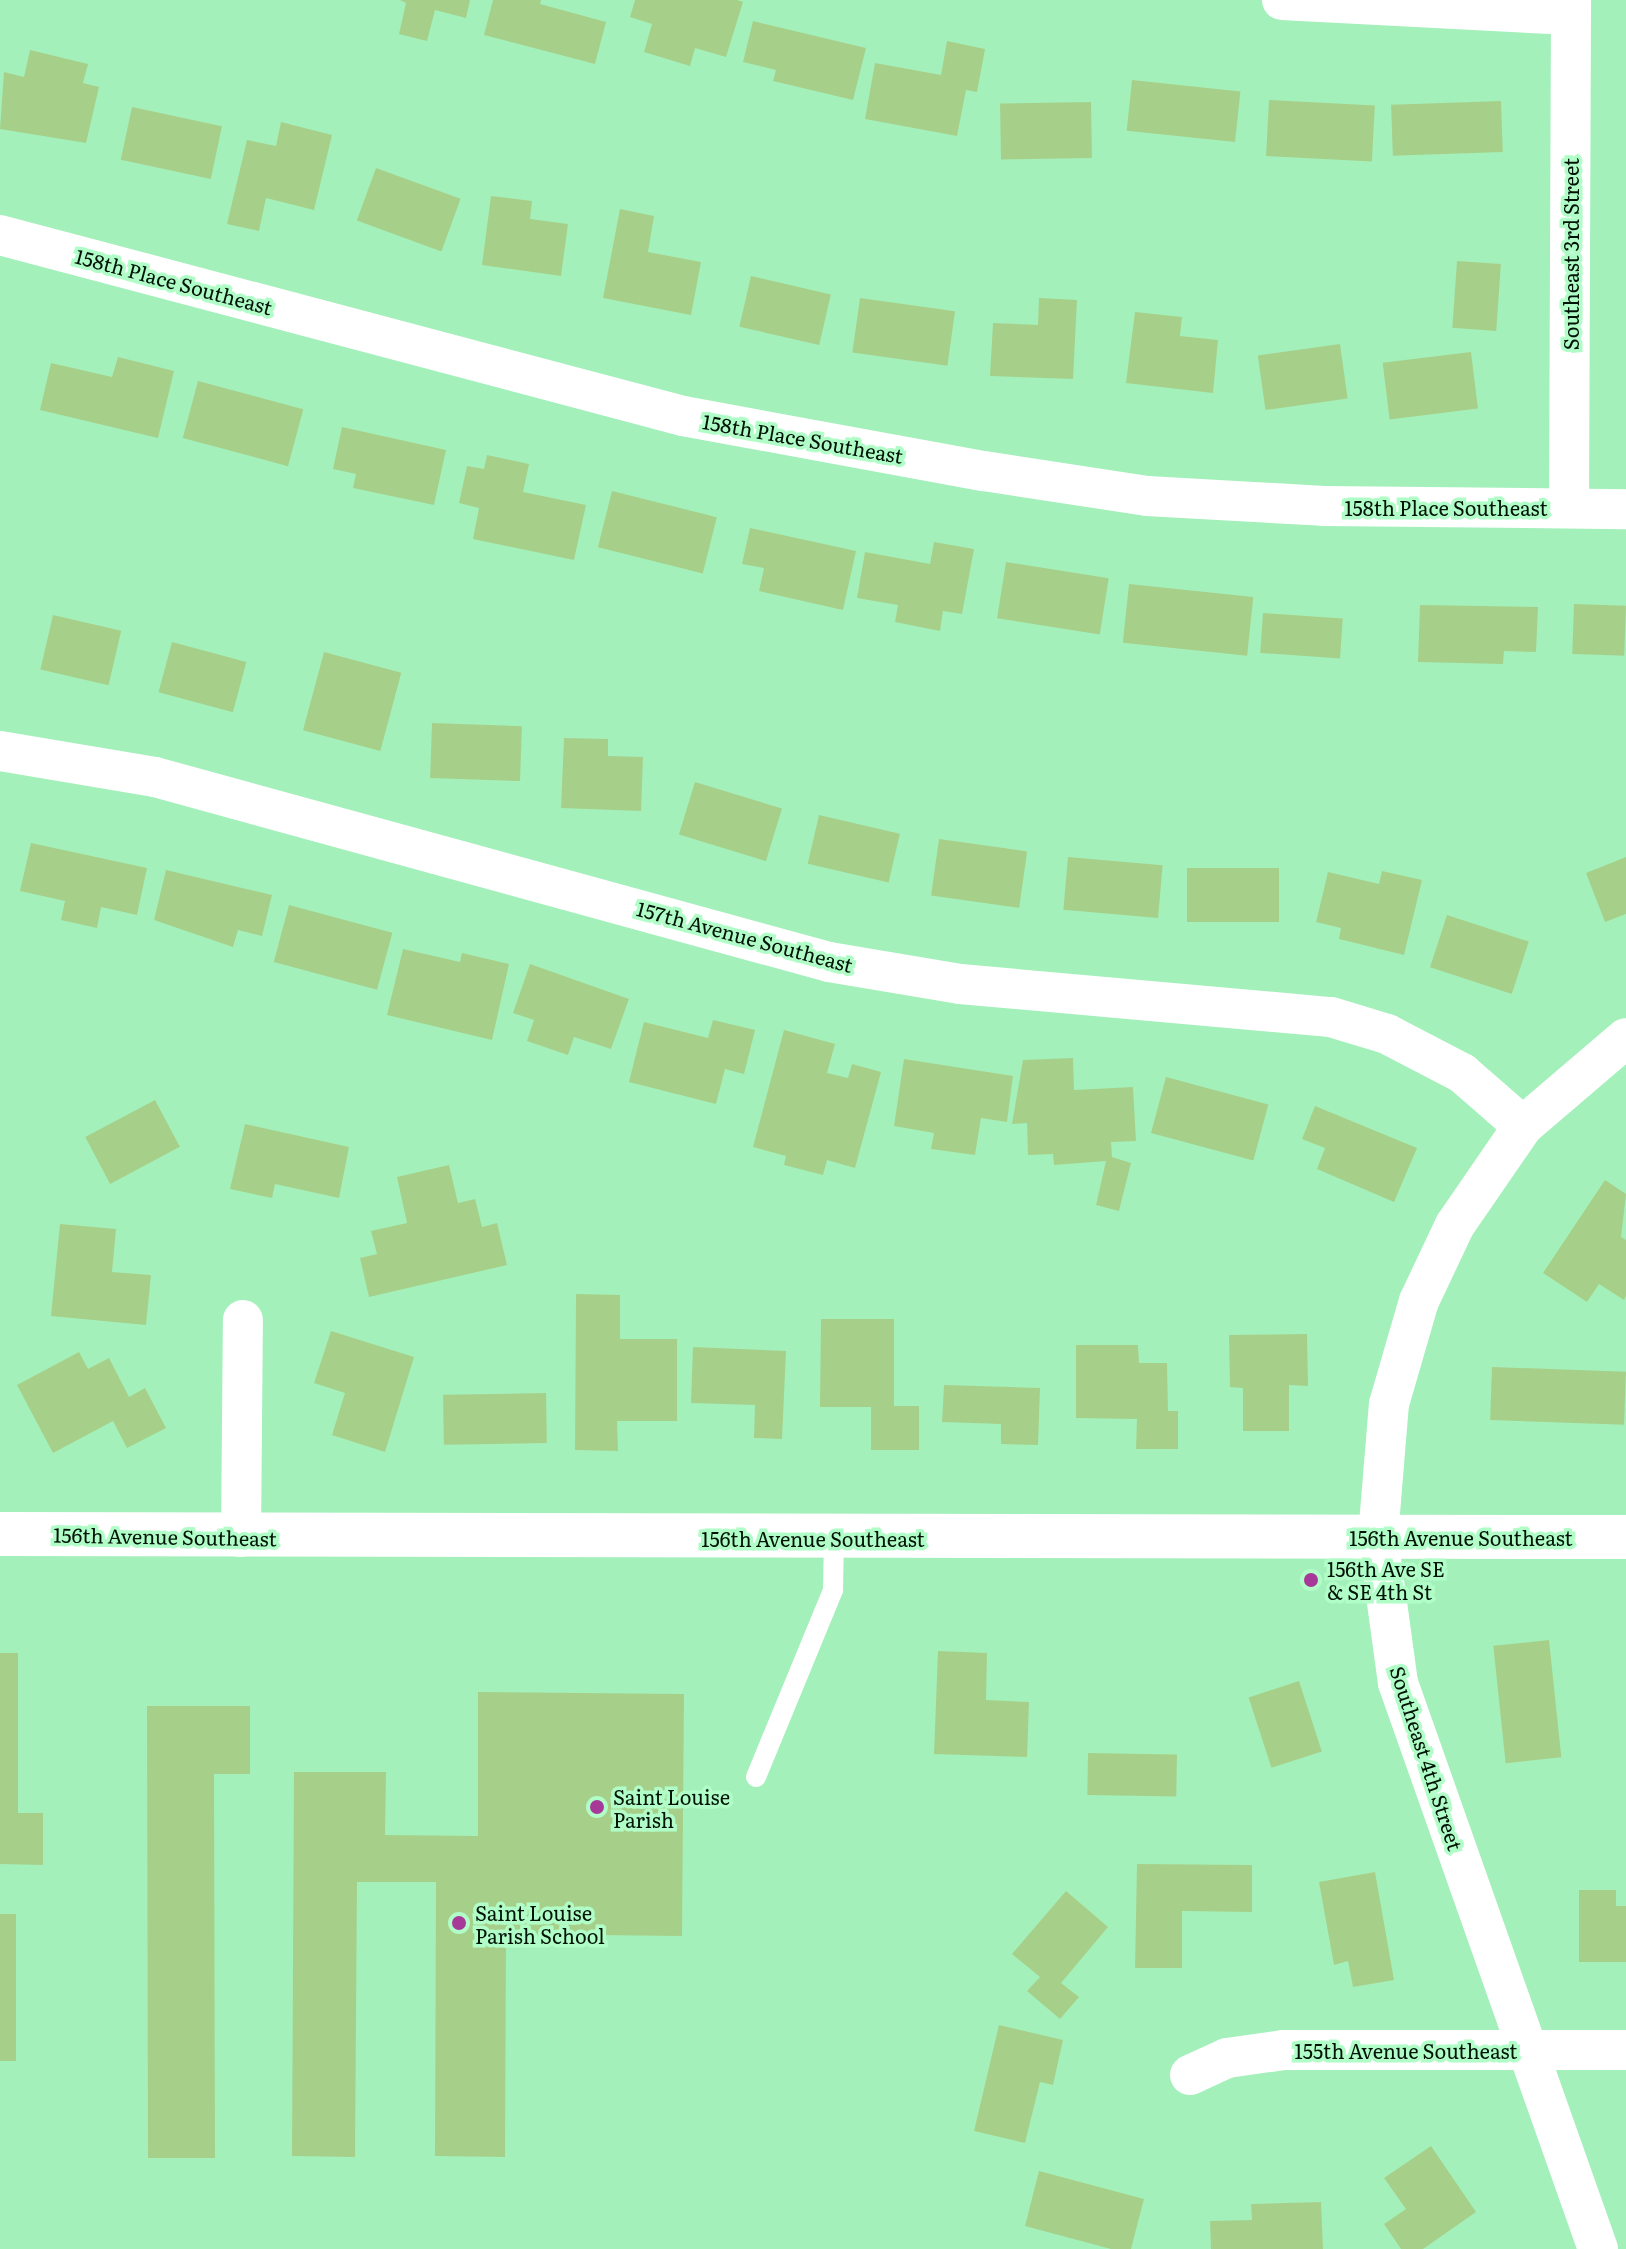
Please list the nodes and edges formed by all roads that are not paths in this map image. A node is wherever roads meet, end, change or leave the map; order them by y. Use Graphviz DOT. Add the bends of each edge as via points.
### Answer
graph roads {
  1 [pos="1282,0"];
  2 [pos="1571,8"];
  3 [pos="0,235"];
  4 [pos="1569,508"];
  5 [pos="1626,509"];
  6 [pos="0,751"];
  7 [pos="1626,1038"];
  8 [pos="1523,1126"];
  9 [pos="243,1320"];
  10 [pos="0,1534"];
  11 [pos="241,1537"];
  12 [pos="1378,1537"];
  13 [pos="1626,1537"];
  14 [pos="834,1538"];
  15 [pos="756,1777"];
  16 [pos="1626,2050"];
  17 [pos="1526,2051"];
  18 [pos="1190,2075"];
  19 [pos="1598,2249"];
  1 -- 2 [label="street"];
  2 -- 4 [label="street, Southeast 3rd Street"];
  3 -- 4 [label="street, 158th Place Southeast" via="683,416 984,471 1147,496 1324,506"];
  4 -- 5 [label="street, 158th Place Southeast"];
  6 -- 8 [label="street, 157th Avenue Southeast" via="155,777 829,962 960,984 1331,1017 1387,1034 1462,1073"];
  7 -- 8 [label="street, Southeast 4th Street"];
  8 -- 12 [label="street, Southeast 4th Street" via="1455,1225 1419,1301 1389,1404"];
  9 -- 11 [label="street"];
  10 -- 11 [label="street, 156th Avenue Southeast"];
  11 -- 14 [label="street, 156th Avenue Southeast"];
  12 -- 13 [label="street, 156th Avenue Southeast"];
  12 -- 14 [label="street, 156th Avenue Southeast"];
  12 -- 17 [label="street, Southeast 4th Street" via="1398,1683"];
  14 -- 15 [label="lane" via="833,1590"];
  16 -- 17 [label="street, 155th Avenue Southeast"];
  17 -- 18 [label="street, 155th Avenue Southeast" via="1284,2050 1227,2058"];
  17 -- 19 [label="street, Southeast 4th Street"];
}
